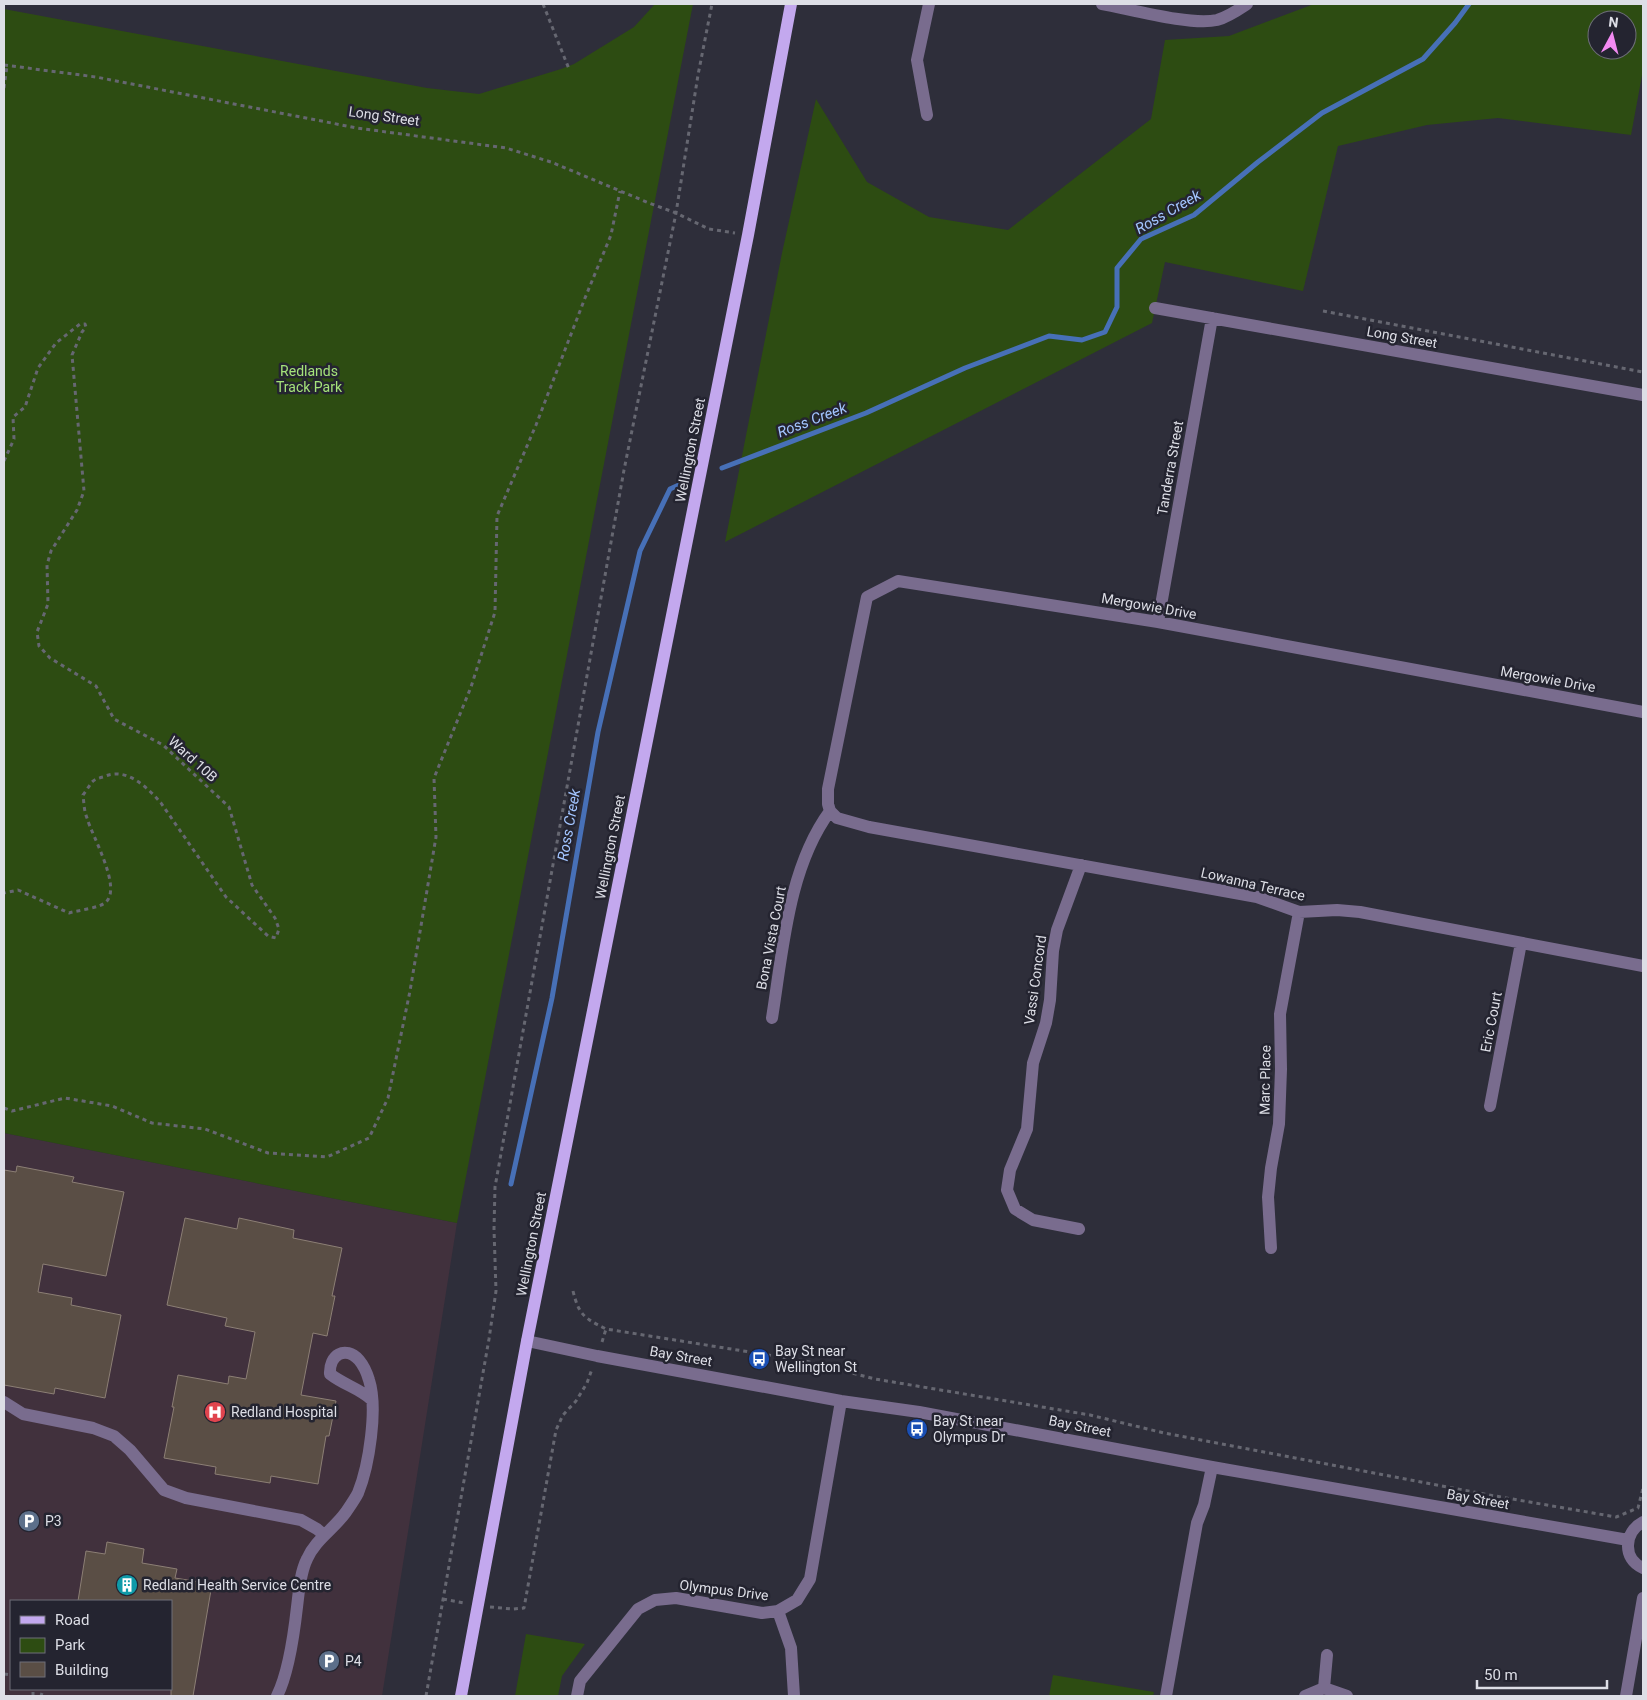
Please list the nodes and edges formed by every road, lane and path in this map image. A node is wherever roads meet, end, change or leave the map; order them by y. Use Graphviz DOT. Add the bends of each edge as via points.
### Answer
graph roads {
  1 [pos="543,4"];
  2 [pos="712,4"];
  3 [pos="791,4"];
  4 [pos="929,4"];
  5 [pos="1102,4"];
  6 [pos="1247,4"];
  7 [pos="5,66"];
  8 [pos="569,69"];
  9 [pos="4,88"];
  10 [pos="927,115"];
  11 [pos="620,191"];
  12 [pos="676,213"];
  13 [pos="748,235"];
  14 [pos="1155,308"];
  15 [pos="1323,311"];
  16 [pos="1212,318"];
  17 [pos="1643,372"];
  18 [pos="1643,395"];
  19 [pos="4,461"];
  20 [pos="1158,622"];
  21 [pos="1643,712"];
  22 [pos="830,812"];
  23 [pos="1081,865"];
  24 [pos="4,893"];
  25 [pos="1298,912"];
  26 [pos="1521,943"];
  27 [pos="1643,966"];
  28 [pos="772,1018"];
  29 [pos="1490,1106"];
  30 [pos="4,1108"];
  31 [pos="1079,1229"];
  32 [pos="1271,1248"];
  33 [pos="573,1291"];
  34 [pos="606,1329"];
  35 [pos="527,1342"];
  36 [pos="597,1356"];
  37 [pos="372,1400"];
  38 [pos="841,1401"];
  39 [pos="4,1402"];
  40 [pos="1212,1467"];
  41 [pos="1643,1488"];
  42 [pos="1643,1493"];
  43 [pos="1643,1522"];
  44 [pos="324,1534"];
  45 [pos="1628,1540"];
  46 [pos="1643,1568"];
  47 [pos="1643,1598"];
  48 [pos="443,1600"];
  49 [pos="477,1605"];
  50 [pos="778,1611"];
  51 [pos="1327,1655"];
  52 [pos="1324,1688"];
  53 [pos="277,1696"];
  54 [pos="426,1696"];
  55 [pos="461,1696"];
  56 [pos="577,1696"];
  57 [pos="794,1696"];
  58 [pos="1166,1696"];
  59 [pos="1306,1696"];
  60 [pos="1348,1696"];
  61 [pos="1626,1696"];
  1 -- 8 [label="path"];
  2 -- 12 [label="path"];
  3 -- 13 [label="main road, Wellington Street"];
  4 -- 10 [label="street" via="917,60"];
  5 -- 6 [label="street" via="1198,21 1217,20"];
  7 -- 9 [label="path"];
  7 -- 11 [label="path, Long Street" via="96,77 357,128 506,148"];
  11 -- 12 [label="path, Long Street"];
  11 -- 30 [label="path" via="611,235 497,516 495,612 471,687 434,778 436,837 410,991 388,1098 369,1138 327,1157 268,1153 205,1129 152,1122 112,1106 65,1098 12,1111"];
  12 -- 13 [label="path, Long Street" via="709,229"];
  12 -- 48 [label="path" via="624,470 495,1187 496,1291 490,1339"];
  13 -- 35 [label="main road, Wellington Street"];
  14 -- 16 [label="street, Long Street"];
  15 -- 17 [label="path"];
  16 -- 18 [label="street, Long Street"];
  16 -- 20 [label="street, Tanderra Street"];
  19 -- 24 [label="path, Ward 10B" via="14,439 13,417 25,408 38,368 56,343 80,324 85,324 72,354 84,492 77,510 51,551 47,565 48,604 37,632 39,646 50,658 96,686 114,720 163,745 229,807 252,885 279,930 276,938 268,936 226,897 161,802 133,778 120,775 108,774 93,781 83,795 86,817 104,859 112,890 107,902 99,907 69,913 18,890"];
  20 -- 21 [label="street, Mergowie Drive"];
  20 -- 22 [label="street, Mergowie Drive" via="898,581 867,597 828,789"];
  22 -- 23 [label="street, Lowanna Terrace" via="837,818 869,827"];
  22 -- 28 [label="street, Bona Vista Court" via="810,844 791,903"];
  23 -- 25 [label="street, Lowanna Terrace" via="1257,897"];
  23 -- 31 [label="street, Vassi Concord" via="1053,951 1050,1000 1033,1062 1027,1129 1010,1170 1007,1190 1016,1209 1033,1220"];
  25 -- 26 [label="street, Lowanna Terrace" via="1360,912"];
  25 -- 32 [label="street, Marc Place" via="1280,1014 1279,1124 1268,1197"];
  26 -- 27 [label="street, Lowanna Terrace"];
  26 -- 29 [label="street, Eric Court"];
  33 -- 34 [label="path" via="577,1306 587,1319"];
  34 -- 36 [label="path"];
  34 -- 42 [label="path" via="806,1361 875,1379 1090,1415 1495,1496 1616,1516 1638,1508"];
  35 -- 36 [label="street, Bay Street"];
  35 -- 49 [label="main road, Wellington Street"];
  36 -- 38 [label="street, Bay Street"];
  36 -- 49 [label="path" via="587,1383 562,1415 556,1430 524,1608"];
  37 -- 44 [label="street" via="374,1419 358,1494 345,1514"];
  38 -- 40 [label="street, Bay Street" via="919,1412"];
  38 -- 50 [label="street, Olympus Drive" via="810,1579 797,1600"];
  39 -- 44 [label="street" via="23,1414 93,1428 114,1436 164,1490 186,1498 301,1520"];
  40 -- 45 [label="street, Bay Street"];
  40 -- 58 [label="street" via="1197,1523"];
  41 -- 42 [label="path"];
  43 -- 45 [label="street" via="1633,1529"];
  44 -- 53 [label="street" via="307,1558 303,1571 290,1653"];
  45 -- 46 [label="street" via="1630,1556"];
  47 -- 61 [label="street"];
  48 -- 49 [label="path"];
  48 -- 54 [label="path"];
  49 -- 55 [label="main road, Wellington Street"];
  50 -- 56 [label="street, Olympus Drive" via="762,1613 676,1598 655,1600 638,1609 580,1681"];
  50 -- 57 [label="street" via="791,1648"];
  51 -- 52 [label="street"];
  52 -- 59 [label="street"];
  52 -- 60 [label="street"];
}
